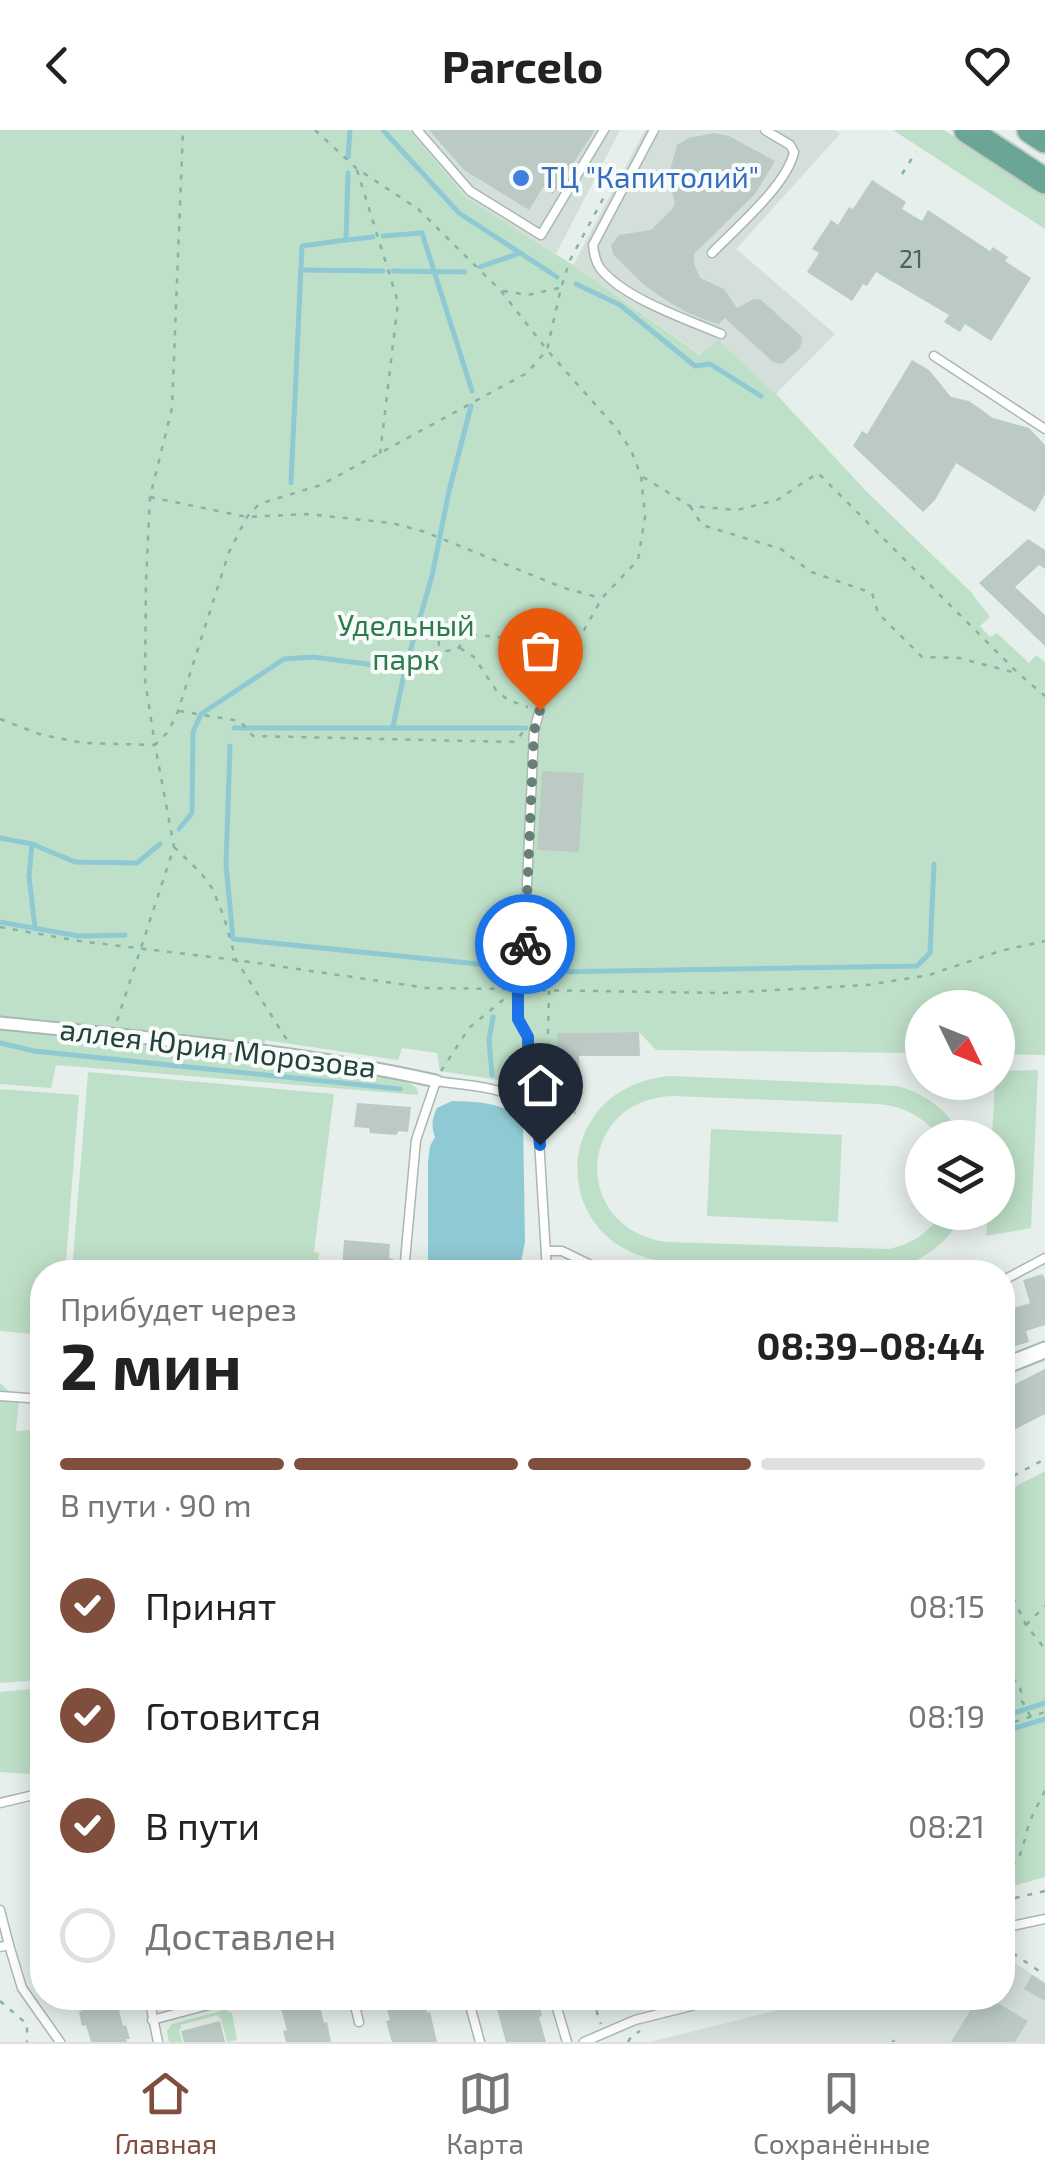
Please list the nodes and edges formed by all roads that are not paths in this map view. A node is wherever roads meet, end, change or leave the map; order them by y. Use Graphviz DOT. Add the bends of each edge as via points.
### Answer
graph roads {
  1 [pos="417,130"];
  2 [pos="604,130"];
  3 [pos="654,130"];
  4 [pos="765,130"];
  5 [pos="967,130"];
  6 [pos="1030,130"];
  7 [pos="1045,140"];
  8 [pos="1045,181"];
  9 [pos="712,253"];
  10 [pos="721,334"];
  11 [pos="934,356"];
  12 [pos="1045,429"];
  13 [pos="540,710"];
  14 [pos="0,1022"];
  15 [pos="436,1081"];
  16 [pos="529,1106"];
  17 [pos="546,1251"];
  18 [pos="1045,1258"];
  19 [pos="405,1260"];
  20 [pos="546,1260"];
  21 [pos="580,1260"];
  22 [pos="1015,1274"];
  23 [pos="1045,1350"];
  24 [pos="1015,1362"];
  25 [pos="0,1396"];
  26 [pos="30,1398"];
  27 [pos="30,1796"];
  28 [pos="0,1804"];
  29 [pos="0,1910"];
  30 [pos="1045,1919"];
  31 [pos="1015,1925"];
  32 [pos="4,1946"];
  33 [pos="30,1999"];
  34 [pos="37,2010"];
  35 [pos="151,2010"];
  36 [pos="190,2010"];
  37 [pos="356,2010"];
  38 [pos="471,2010"];
  39 [pos="558,2010"];
  40 [pos="675,2010"];
  41 [pos="152,2020"];
  42 [pos="359,2022"];
  43 [pos="60,2042"];
  44 [pos="158,2042"];
  45 [pos="480,2042"];
  46 [pos="567,2042"];
  47 [pos="584,2042"];
  1 -- 2 [label="lane" via="470,191 541,235"];
  3 -- 10 [label="lane" via="593,245 596,264 649,304"];
  4 -- 9 [label="lane" via="790,145 792,164"];
  5 -- 8 [label="main road"];
  6 -- 7 [label="main road"];
  11 -- 12 [label="lane"];
  13 -- 16 [label="lane" via="518,989 518,1019 528,1037"];
  14 -- 15 [label="street, аллея Юрия Морозова" via="296,1054"];
  15 -- 16 [label="lane" via="508,1092"];
  15 -- 19 [label="lane" via="416,1140"];
  16 -- 17 [label="lane" via="538,1123"];
  17 -- 20 [label="lane"];
  17 -- 21 [label="lane"];
  18 -- 22 [label="lane"];
  23 -- 24 [label="street"];
  25 -- 26 [label="lane"];
  27 -- 28 [label="lane"];
  29 -- 32 [label="lane"];
  30 -- 31 [label="lane"];
  32 -- 33 [label="lane"];
  34 -- 43 [label="lane"];
  35 -- 41 [label="lane"];
  36 -- 41 [label="lane"];
  37 -- 42 [label="lane"];
  38 -- 45 [label="lane"];
  39 -- 46 [label="lane"];
  40 -- 47 [label="lane"];
  41 -- 44 [label="lane"];
}
